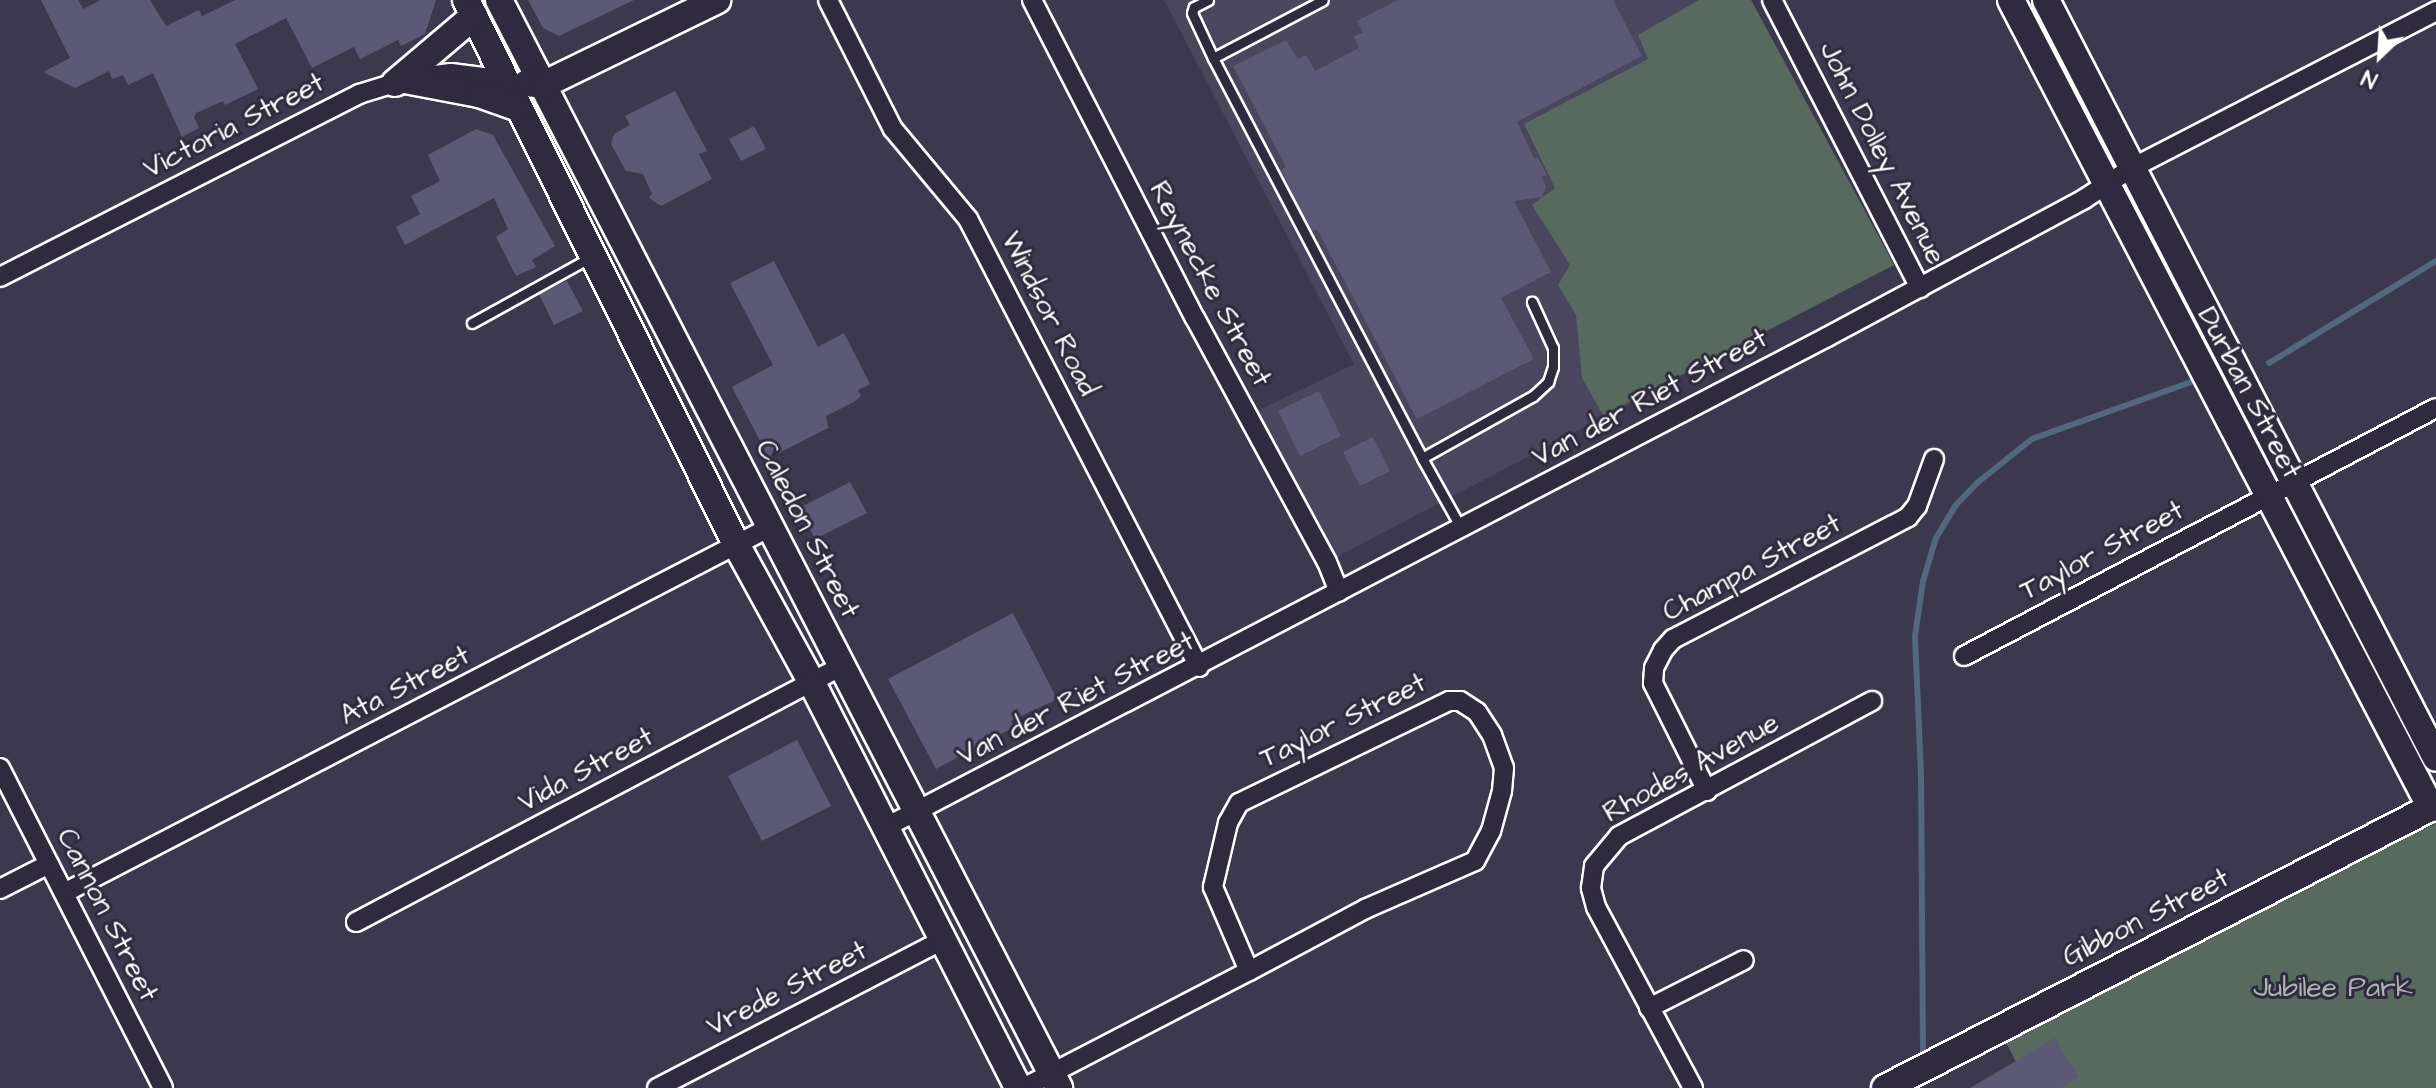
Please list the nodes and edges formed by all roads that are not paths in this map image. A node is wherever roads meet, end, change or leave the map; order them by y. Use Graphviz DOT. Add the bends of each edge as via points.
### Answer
graph roads {
  1 [pos="499,0"];
  2 [pos="717,0"];
  3 [pos="828,0"];
  4 [pos="1032,0"];
  5 [pos="1208,0"];
  6 [pos="1323,0"];
  7 [pos="1772,0"];
  8 [pos="2011,0"];
  9 [pos="2046,0"];
  10 [pos="470,8"];
  11 [pos="2436,11"];
  12 [pos="1213,58"];
  13 [pos="507,80"];
  14 [pos="400,82"];
  15 [pos="543,85"];
  16 [pos="519,108"];
  17 [pos="2132,168"];
  18 [pos="2104,185"];
  19 [pos="592,257"];
  20 [pos="0,277"];
  21 [pos="1920,288"];
  22 [pos="1532,302"];
  23 [pos="472,323"];
  24 [pos="2436,408"];
  25 [pos="1422,458"];
  26 [pos="1934,459"];
  27 [pos="2294,482"];
  28 [pos="2266,495"];
  29 [pos="770,527"];
  30 [pos="1461,528"];
  31 [pos="737,546"];
  32 [pos="1339,592"];
  33 [pos="1964,656"];
  34 [pos="842,666"];
  35 [pos="1199,667"];
  36 [pos="812,683"];
  37 [pos="1872,701"];
  38 [pos="2436,758"];
  39 [pos="0,768"];
  40 [pos="1707,791"];
  41 [pos="2434,808"];
  42 [pos="918,812"];
  43 [pos="886,827"];
  44 [pos="49,864"];
  45 [pos="0,889"];
  46 [pos="64,893"];
  47 [pos="356,922"];
  48 [pos="943,940"];
  49 [pos="1744,960"];
  50 [pos="1249,971"];
  51 [pos="1649,1008"];
  52 [pos="1055,1080"];
  53 [pos="163,1088"];
  54 [pos="657,1088"];
  55 [pos="1020,1088"];
  56 [pos="1693,1088"];
  57 [pos="1885,1088"];
  1 -- 15 [label="main road, Caledon Street"];
  2 -- 15 [label="main road"];
  3 -- 35 [label="street, Windsor Road" via="893,129 968,219"];
  4 -- 32 [label="street, Reynecke Street"];
  5 -- 12 [label="lane" via="1192,13"];
  6 -- 12 [label="lane"];
  7 -- 21 [label="street, John Dolley Avenue"];
  8 -- 18 [label="main road, Durban Street"];
  9 -- 17 [label="main road, Durban Street"];
  10 -- 13 [label="main road"];
  10 -- 14 [label="main road"];
  11 -- 17 [label="street, Van der Riet Street"];
  12 -- 25 [label="lane"];
  13 -- 14 [label="street, Victoria Street" via="465,73"];
  13 -- 15 [label="main road"];
  13 -- 16 [label="main road"];
  14 -- 16 [label="main road" via="479,94"];
  14 -- 20 [label="street, Victoria Street" via="359,94"];
  15 -- 29 [label="main road, Caledon Street"];
  16 -- 19 [label="main road"];
  17 -- 18 [label="street, Van der Riet Street"];
  17 -- 27 [label="main road, Durban Street"];
  18 -- 21 [label="street, Van der Riet Street"];
  18 -- 28 [label="main road, Durban Street"];
  19 -- 23 [label="lane"];
  19 -- 31 [label="main road"];
  21 -- 30 [label="street, Van der Riet Street"];
  22 -- 25 [label="lane" via="1553,348 1548,382 1533,396"];
  24 -- 27 [label="street"];
  25 -- 30 [label="lane"];
  26 -- 40 [label="street, Champa Street" via="1908,517 1673,639 1663,650 1653,683"];
  27 -- 28 [label="street, Taylor Street"];
  27 -- 38 [label="main road, Durban Street"];
  28 -- 33 [label="street, Taylor Street"];
  28 -- 41 [label="main road, Durban Street"];
  29 -- 31 [label="street, Ata Street"];
  29 -- 34 [label="main road, Caledon Street"];
  30 -- 32 [label="street, Van der Riet Street"];
  31 -- 36 [label="main road"];
  31 -- 46 [label="street, Ata Street"];
  32 -- 35 [label="street, Van der Riet Street"];
  34 -- 36 [label="street, Vida Street"];
  34 -- 42 [label="main road, Caledon Street"];
  35 -- 42 [label="street, Van der Riet Street"];
  36 -- 43 [label="main road"];
  36 -- 47 [label="street, Vida Street"];
  37 -- 40 [label="street, Rhodes Avenue"];
  39 -- 44 [label="street, Cannon Street"];
  40 -- 51 [label="street, Rhodes Avenue" via="1619,836 1594,866 1591,888 1596,907"];
  41 -- 57 [label="main road, Gibbon Street"];
  42 -- 43 [label="street, Van der Riet Street"];
  42 -- 52 [label="main road, Caledon Street"];
  43 -- 48 [label="main road"];
  44 -- 45 [label="street"];
  44 -- 46 [label="street, Cannon Street"];
  46 -- 53 [label="street, Cannon Street"];
  48 -- 54 [label="street, Vrede Street"];
  48 -- 55 [label="main road"];
  49 -- 51 [label="street"];
  50 -- 50 [label="street, Taylor Street" via="1365,909 1475,861 1491,831 1504,768 1477,712 1460,701 1449,701 1239,803 1228,823 1213,887"];
  50 -- 52 [label="street, Taylor Street"];
  51 -- 56 [label="street, Rhodes Avenue"];
  52 -- 55 [label="street, Taylor Street"];
}
